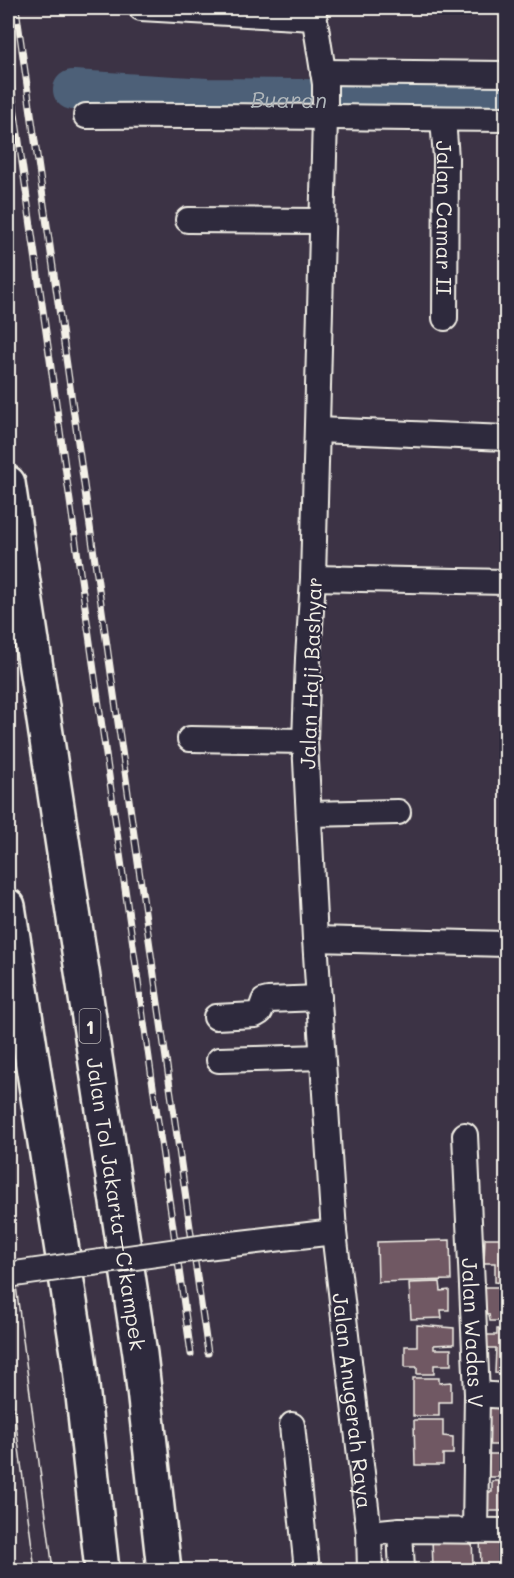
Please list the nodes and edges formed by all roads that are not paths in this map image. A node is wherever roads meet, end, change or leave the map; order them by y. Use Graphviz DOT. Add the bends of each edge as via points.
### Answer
graph roads {
  1 [pos="141,8"];
  2 [pos="313,13"];
  3 [pos="507,75"];
  4 [pos="324,78"];
  5 [pos="86,116"];
  6 [pos="325,116"];
  7 [pos="443,118"];
  8 [pos="507,119"];
  9 [pos="188,220"];
  10 [pos="322,221"];
  11 [pos="446,318"];
  12 [pos="318,430"];
  13 [pos="507,438"];
  14 [pos="8,483"];
  15 [pos="313,578"];
  16 [pos="507,582"];
  17 [pos="190,739"];
  18 [pos="305,741"];
  19 [pos="398,812"];
  20 [pos="309,814"];
  21 [pos="8,906"];
  22 [pos="315,939"];
  23 [pos="507,944"];
  24 [pos="319,998"];
  25 [pos="216,1017"];
  26 [pos="322,1057"];
  27 [pos="219,1060"];
  28 [pos="465,1135"];
  29 [pos="334,1232"];
  30 [pos="8,1275"];
  31 [pos="477,1394"];
  32 [pos="507,1396"];
  33 [pos="292,1425"];
  34 [pos="400,1530"];
  35 [pos="475,1531"];
  36 [pos="507,1531"];
  37 [pos="369,1533"];
  38 [pos="102,1570"];
  39 [pos="164,1570"];
  40 [pos="307,1570"];
  41 [pos="370,1570"];
  42 [pos="402,1570"];
  1 -- 2 [label="street"];
  2 -- 4 [label="street, Jalan Haji Bashyar"];
  3 -- 4 [label="street"];
  4 -- 6 [label="street, Jalan Haji Bashyar"];
  5 -- 6 [label="street"];
  6 -- 7 [label="street"];
  6 -- 10 [label="street, Jalan Haji Bashyar"];
  7 -- 8 [label="street"];
  7 -- 11 [label="street, Jalan Camar II"];
  9 -- 10 [label="street"];
  10 -- 12 [label="street, Jalan Haji Bashyar"];
  12 -- 13 [label="street"];
  12 -- 15 [label="street, Jalan Haji Bashyar"];
  14 -- 39 [label="highway, Jalan Tol Jakarta–Cikampek / 1" via="140,1354"];
  15 -- 16 [label="street"];
  15 -- 18 [label="street, Jalan Haji Bashyar"];
  17 -- 18 [label="street"];
  18 -- 20 [label="street, Jalan Haji Bashyar"];
  19 -- 20 [label="street"];
  20 -- 22 [label="street, Jalan Haji Bashyar"];
  21 -- 38 [label="highway" via="79,1359"];
  22 -- 23 [label="street"];
  22 -- 24 [label="street, Jalan Haji Bashyar"];
  24 -- 25 [label="street" via="268,1000 255,1015"];
  24 -- 26 [label="street, Jalan Haji Bashyar"];
  26 -- 27 [label="street"];
  26 -- 29 [label="street, Jalan Haji Bashyar"];
  28 -- 31 [label="street, Jalan Wadas V"];
  29 -- 30 [label="street, bridge"];
  29 -- 37 [label="street, Jalan Anugerah Raya"];
  31 -- 32 [label="street"];
  31 -- 35 [label="street, Jalan Wadas V"];
  33 -- 40 [label="street"];
  34 -- 35 [label="street"];
  34 -- 37 [label="street"];
  34 -- 42 [label="street"];
  35 -- 36 [label="street"];
  37 -- 41 [label="street, Jalan Anugerah Raya"];
}
